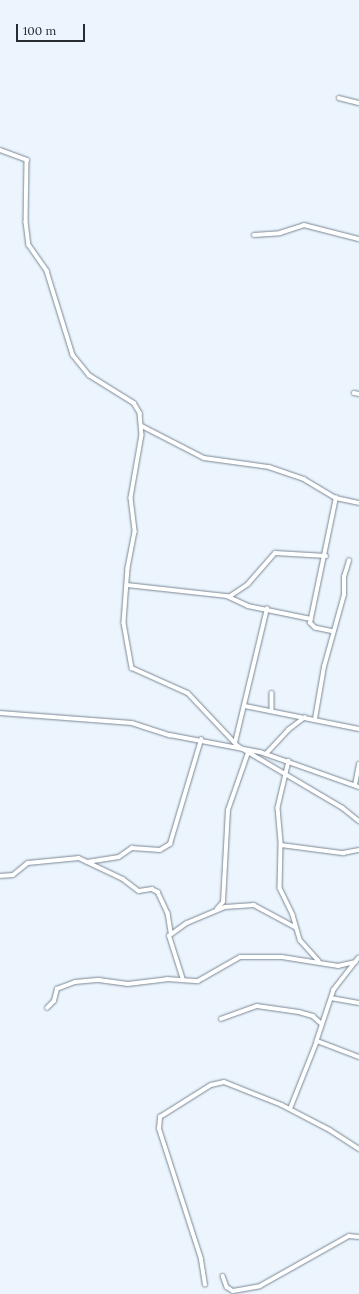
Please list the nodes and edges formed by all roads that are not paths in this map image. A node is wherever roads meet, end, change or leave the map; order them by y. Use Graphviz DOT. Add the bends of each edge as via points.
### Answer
graph roads {
  1 [pos="339,98"];
  2 [pos="359,104"];
  3 [pos="0,150"];
  4 [pos="254,235"];
  5 [pos="359,239"];
  6 [pos="142,426"];
  7 [pos="336,498"];
  8 [pos="359,503"];
  9 [pos="326,556"];
  10 [pos="350,561"];
  11 [pos="127,585"];
  12 [pos="228,597"];
  13 [pos="267,609"];
  14 [pos="311,619"];
  15 [pos="334,632"];
  16 [pos="272,693"];
  17 [pos="245,706"];
  18 [pos="272,710"];
  19 [pos="0,712"];
  20 [pos="305,718"];
  21 [pos="315,719"];
  22 [pos="359,729"];
  23 [pos="201,740"];
  24 [pos="237,745"];
  25 [pos="248,753"];
  26 [pos="266,754"];
  27 [pos="289,761"];
  28 [pos="359,764"];
  29 [pos="285,775"];
  30 [pos="357,786"];
  31 [pos="359,821"];
  32 [pos="281,845"];
  33 [pos="359,850"];
  34 [pos="87,862"];
  35 [pos="0,876"];
  36 [pos="217,910"];
  37 [pos="295,927"];
  38 [pos="171,933"];
  39 [pos="359,958"];
  40 [pos="320,962"];
  41 [pos="356,962"];
  42 [pos="183,980"];
  43 [pos="331,998"];
  44 [pos="359,1003"];
  45 [pos="48,1008"];
  46 [pos="221,1018"];
  47 [pos="322,1024"];
  48 [pos="317,1041"];
  49 [pos="359,1056"];
  50 [pos="290,1109"];
  51 [pos="359,1149"];
  52 [pos="359,1237"];
  53 [pos="223,1276"];
  54 [pos="205,1285"];
  1 -- 2 [label="street"];
  3 -- 6 [label="street" via="27,160 28,240 33,253 47,271 73,355 80,366 99,384 139,408"];
  4 -- 5 [label="street" via="280,233 304,225"];
  6 -- 7 [label="street" via="204,458 269,467 304,479"];
  6 -- 11 [label="street" via="131,498 135,532"];
  7 -- 8 [label="street"];
  7 -- 9 [label="street"];
  9 -- 12 [label="street" via="275,553 248,584"];
  9 -- 14 [label="street"];
  10 -- 15 [label="street" via="344,577 344,595"];
  11 -- 12 [label="street"];
  11 -- 24 [label="street" via="124,624 132,668 188,694"];
  12 -- 13 [label="street"];
  13 -- 14 [label="street"];
  13 -- 17 [label="street"];
  14 -- 15 [label="street" via="312,626"];
  15 -- 21 [label="street" via="315,708"];
  16 -- 18 [label="street"];
  17 -- 18 [label="street"];
  17 -- 24 [label="street"];
  18 -- 20 [label="street"];
  19 -- 23 [label="street" via="132,723"];
  20 -- 21 [label="street"];
  20 -- 26 [label="street" via="288,730"];
  21 -- 22 [label="street"];
  23 -- 24 [label="street"];
  23 -- 34 [label="street" via="170,844 160,850 132,848 119,857"];
  24 -- 25 [label="street"];
  24 -- 26 [label="street"];
  25 -- 29 [label="street"];
  25 -- 36 [label="street" via="228,810 223,902"];
  26 -- 27 [label="street"];
  27 -- 29 [label="street"];
  27 -- 30 [label="street"];
  28 -- 30 [label="street"];
  29 -- 31 [label="street" via="343,808"];
  29 -- 32 [label="street" via="278,808"];
  32 -- 33 [label="street" via="343,853"];
  32 -- 37 [label="street" via="280,888 293,915"];
  34 -- 35 [label="street" via="77,857 35,861 23,864 13,874"];
  34 -- 38 [label="street" via="123,879 139,891 152,889 158,892 168,913"];
  36 -- 37 [label="street" via="228,906 257,905"];
  36 -- 38 [label="street"];
  37 -- 40 [label="street" via="300,940"];
  38 -- 42 [label="street" via="172,948"];
  39 -- 41 [label="street"];
  40 -- 41 [label="street" via="345,966"];
  40 -- 42 [label="street" via="267,956 240,957 198,981"];
  41 -- 43 [label="street" via="334,990"];
  42 -- 45 [label="street" via="161,979 128,984 99,980 75,982 57,989 54,1001"];
  43 -- 44 [label="street"];
  43 -- 47 [label="street"];
  46 -- 47 [label="street" via="257,1006 306,1014 317,1018"];
  47 -- 48 [label="street"];
  48 -- 49 [label="street"];
  48 -- 50 [label="street"];
  50 -- 51 [label="street"];
  50 -- 54 [label="street" via="253,1092 219,1082 158,1120 160,1134 201,1259"];
  52 -- 53 [label="street" via="350,1236 260,1286 233,1291 227,1287"];
}
